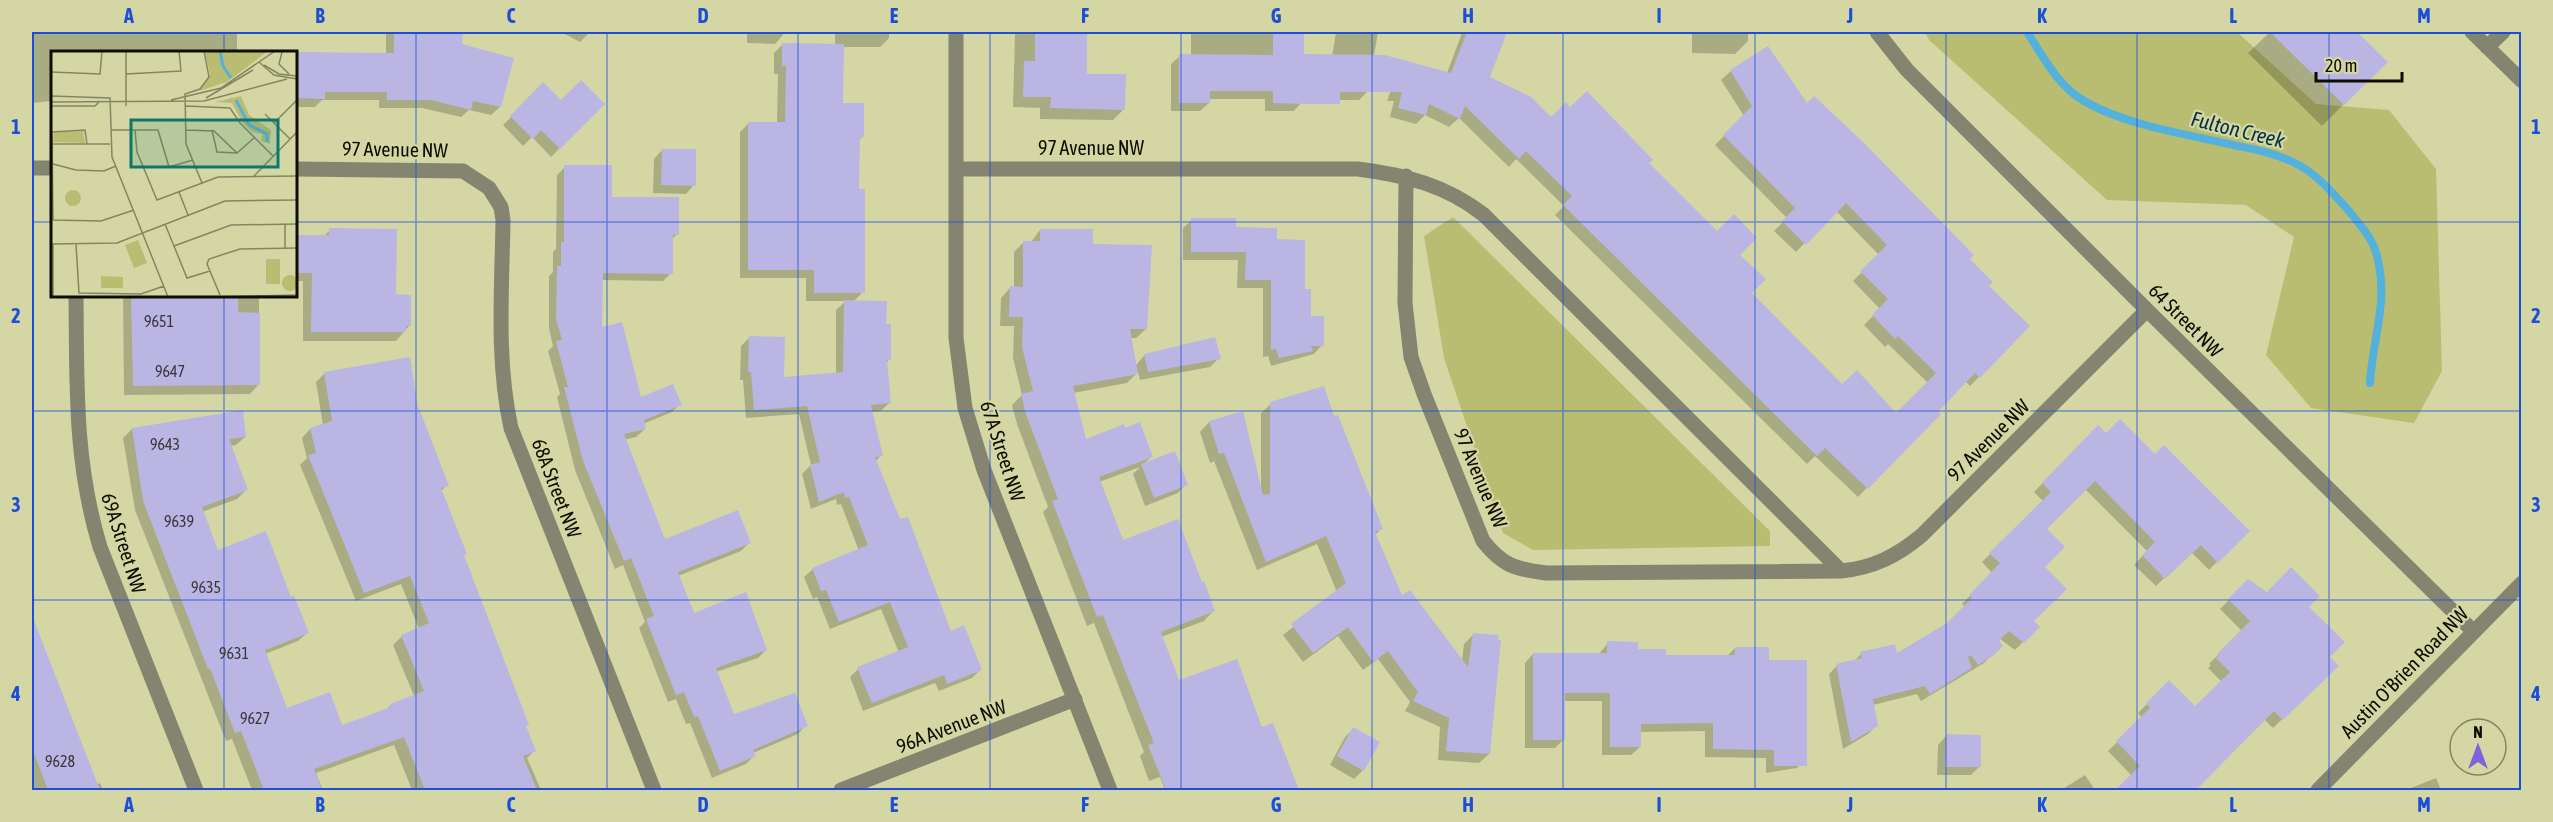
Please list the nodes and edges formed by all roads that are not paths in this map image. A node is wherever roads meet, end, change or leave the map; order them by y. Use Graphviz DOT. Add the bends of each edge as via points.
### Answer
graph roads {
  1 [pos="956,32"];
  2 [pos="1877,32"];
  3 [pos="2472,32"];
  4 [pos="2503,32"];
  5 [pos="2487,47"];
  6 [pos="2522,81"];
  7 [pos="32,168"];
  8 [pos="51,168"];
  9 [pos="297,169"];
  10 [pos="956,169"];
  11 [pos="1406,176"];
  12 [pos="489,188"];
  13 [pos="76,297"];
  14 [pos="2147,310"];
  15 [pos="1841,571"];
  16 [pos="2522,583"];
  17 [pos="2473,632"];
  18 [pos="1075,699"];
  19 [pos="196,790"];
  20 [pos="654,790"];
  21 [pos="841,790"];
  22 [pos="1110,790"];
  23 [pos="2318,790"];
  1 -- 10 [label="street, 67A Street NW"];
  2 -- 14 [label="street, 64 Street NW" via="1907,70"];
  3 -- 5 [label="street"];
  4 -- 5 [label="street"];
  5 -- 6 [label="street"];
  7 -- 8 [label="street"];
  9 -- 12 [label="street, 97 Avenue NW" via="450,169 463,171"];
  10 -- 11 [label="street, 97 Avenue NW" via="1358,169"];
  10 -- 18 [label="street, 67A Street NW" via="956,338 965,408 984,470"];
  11 -- 15 [label="street, 97 Avenue NW" via="1447,190 1484,215"];
  11 -- 15 [label="street, 97 Avenue NW" via="1405,303 1411,357 1483,541 1496,557 1510,567 1546,573"];
  12 -- 20 [label="street, 68A Street NW" via="501,207 503,220 502,358 511,428"];
  13 -- 19 [label="street, 69A Street NW" via="77,420 90,514"];
  14 -- 15 [label="street, 97 Avenue NW" via="1922,535 1875,565"];
  14 -- 17 [label="street, 64 Street NW"];
  16 -- 17 [label="street, Austin O'Brien Road NW"];
  17 -- 23 [label="street, Austin O'Brien Road NW"];
  18 -- 21 [label="street, 96A Avenue NW"];
  18 -- 22 [label="street, 67A Street NW"];
}
